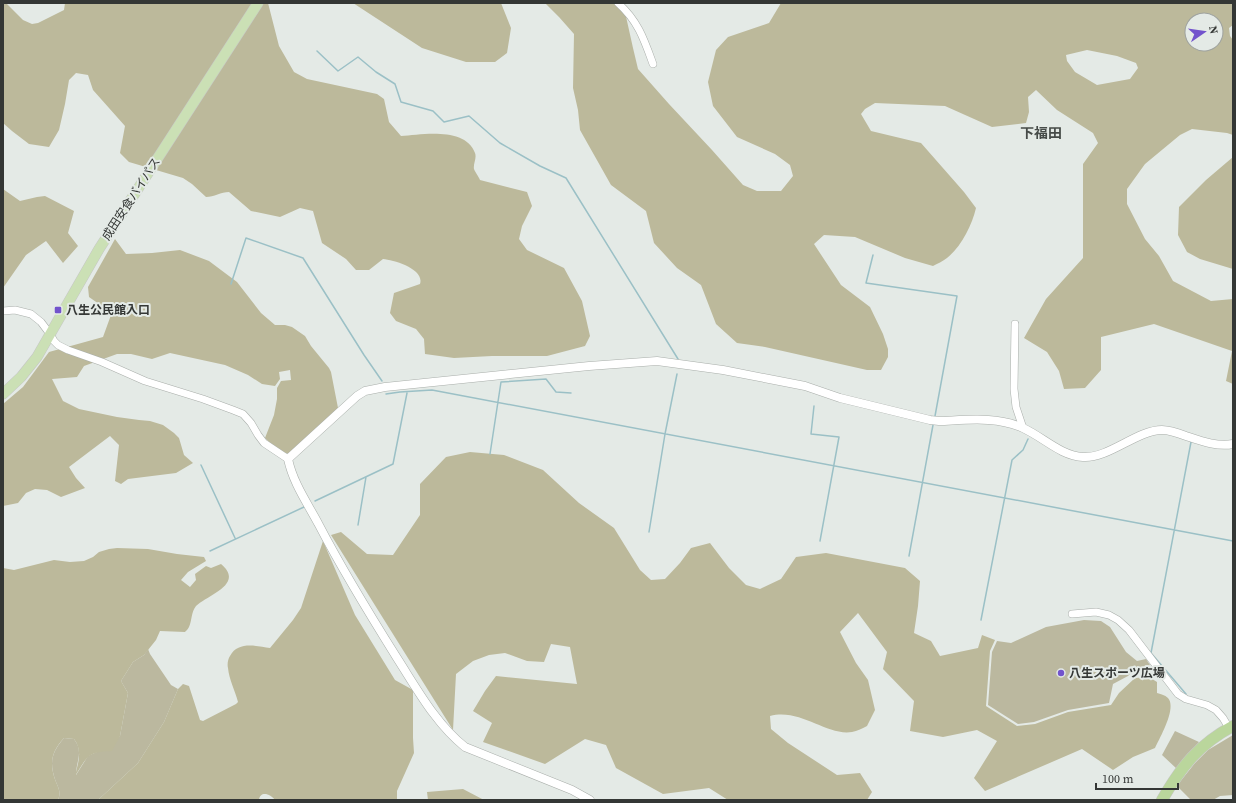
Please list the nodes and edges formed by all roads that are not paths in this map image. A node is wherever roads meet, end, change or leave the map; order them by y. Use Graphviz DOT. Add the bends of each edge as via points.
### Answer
graph roads {
  1 [pos="618,3"];
  2 [pos="255,7"];
  3 [pos="653,64"];
  4 [pos="3,311"];
  5 [pos="1015,324"];
  6 [pos="50,334"];
  7 [pos="3,394"];
  8 [pos="1023,428"];
  9 [pos="1233,444"];
  10 [pos="288,459"];
  11 [pos="1072,614"];
  12 [pos="1231,727"];
  13 [pos="590,800"];
  14 [pos="1162,800"];
  1 -- 3 [label="street" via="636,23"];
  2 -- 6 [label="main road, 成田安食バイパス" via="104,242"];
  4 -- 6 [label="street" via="15,310 31,314"];
  5 -- 8 [label="street" via="1014,388 1016,407"];
  6 -- 7 [label="main road, 成田安食バイパス" via="30,368"];
  6 -- 10 [label="street" via="58,345 68,350 145,381 243,414 264,443"];
  8 -- 9 [label="street" via="1064,452 1085,457 1105,452 1151,432 1163,430 1201,441"];
  8 -- 10 [label="street" via="995,420 930,420 840,398 805,386 724,370 646,361 372,389 357,396"];
  10 -- 13 [label="street" via="297,484 344,572 404,669 451,735 465,747 572,790"];
  11 -- 12 [label="street" via="1096,612 1118,620 1129,630 1178,694 1216,710"];
  12 -- 14 [label="highway" via="1189,760"];
}
